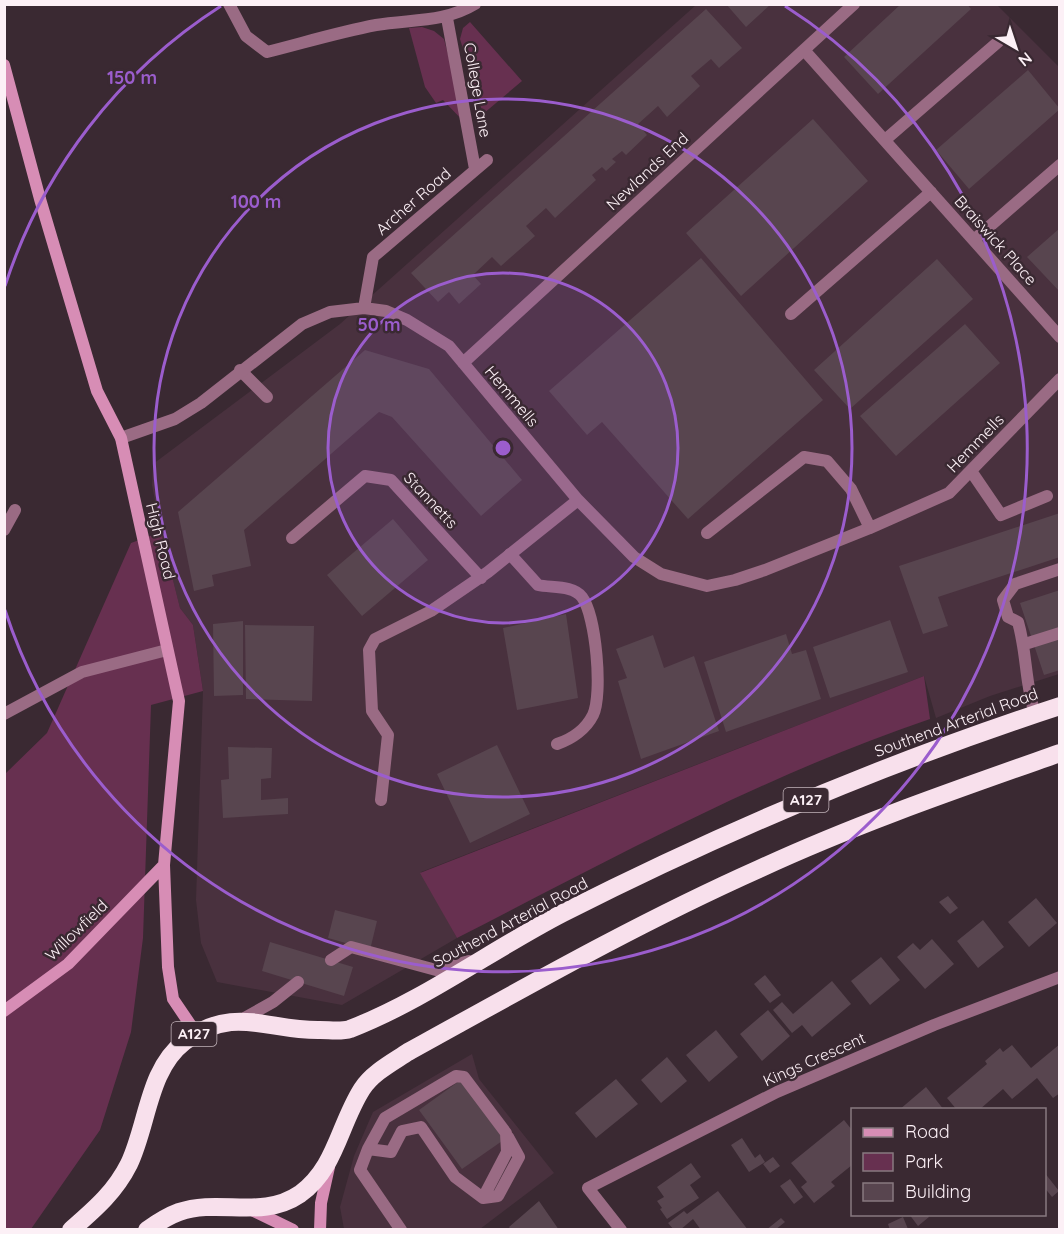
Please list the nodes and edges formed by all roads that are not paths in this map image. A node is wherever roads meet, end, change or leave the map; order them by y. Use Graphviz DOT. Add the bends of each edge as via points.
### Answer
graph roads {
  1 [pos="229,4"];
  2 [pos="475,4"];
  3 [pos="854,4"];
  4 [pos="447,18"];
  5 [pos="998,42"];
  6 [pos="804,50"];
  7 [pos="4,65"];
  8 [pos="885,140"];
  9 [pos="487,160"];
  10 [pos="1059,165"];
  11 [pos="475,170"];
  12 [pos="932,192"];
  13 [pos="975,239"];
  14 [pos="363,308"];
  15 [pos="791,314"];
  16 [pos="1059,337"];
  17 [pos="463,363"];
  18 [pos="240,370"];
  19 [pos="1059,379"];
  20 [pos="267,397"];
  21 [pos="121,438"];
  22 [pos="971,471"];
  23 [pos="1047,496"];
  24 [pos="578,500"];
  25 [pos="15,510"];
  26 [pos="870,528"];
  27 [pos="4,530"];
  28 [pos="707,533"];
  29 [pos="292,538"];
  30 [pos="510,554"];
  31 [pos="1059,569"];
  32 [pos="480,578"];
  33 [pos="1059,633"];
  34 [pos="1024,644"];
  35 [pos="167,650"];
  36 [pos="1059,706"];
  37 [pos="4,714"];
  38 [pos="1035,714"];
  39 [pos="558,744"];
  40 [pos="1059,753"];
  41 [pos="381,800"];
  42 [pos="164,865"];
  43 [pos="483,958"];
  44 [pos="331,960"];
  45 [pos="1059,977"];
  46 [pos="298,982"];
  47 [pos="4,1011"];
  48 [pos="240,1021"];
  49 [pos="196,1033"];
  50 [pos="368,1149"];
  51 [pos="331,1160"];
  52 [pos="252,1210"];
  53 [pos="71,1230"];
  54 [pos="147,1230"];
  55 [pos="293,1230"];
  56 [pos="320,1230"];
  57 [pos="401,1230"];
  58 [pos="621,1230"];
  1 -- 4 [label="street" via="246,36 267,52 355,29"];
  2 -- 4 [label="street"];
  3 -- 6 [label="street, Newlands End"];
  4 -- 11 [label="street, College Lane"];
  5 -- 8 [label="street"];
  6 -- 8 [label="street, Braiswick Place"];
  6 -- 17 [label="street, Newlands End"];
  7 -- 21 [label="street, High Road" via="98,391"];
  8 -- 12 [label="street, Braiswick Place"];
  9 -- 11 [label="street, Archer Road"];
  10 -- 13 [label="street"];
  11 -- 14 [label="street, Archer Road" via="373,257"];
  12 -- 13 [label="street, Braiswick Place"];
  12 -- 15 [label="street, Braiswick Place"];
  13 -- 16 [label="street, Braiswick Place"];
  14 -- 17 [label="street, Hemmells" via="386,311 407,320 449,346"];
  14 -- 18 [label="street, Hemmells" via="330,312 302,324"];
  17 -- 24 [label="street, Hemmells"];
  18 -- 20 [label="street"];
  18 -- 21 [label="street, Hemmells" via="201,404 175,419"];
  19 -- 22 [label="street, Hemmells"];
  21 -- 35 [label="street, High Road"];
  22 -- 23 [label="street" via="1001,515"];
  22 -- 26 [label="street, Hemmells" via="948,493"];
  24 -- 26 [label="street, Hemmells" via="634,557 661,574 707,586 735,580"];
  24 -- 30 [label="street"];
  25 -- 27 [label="street"];
  26 -- 28 [label="street" via="851,489 827,461 804,457"];
  29 -- 32 [label="street, Stannetts" via="365,476 392,480"];
  30 -- 32 [label="street"];
  30 -- 39 [label="street" via="538,585 569,589 582,596 590,619 597,666 597,702 585,727"];
  31 -- 34 [label="street" via="1015,584 1003,600 1008,617 1018,622"];
  32 -- 41 [label="street" via="431,611 375,639 369,650 372,711 388,735"];
  33 -- 34 [label="street"];
  34 -- 38 [label="street" via="1028,691"];
  35 -- 37 [label="street" via="82,672"];
  35 -- 42 [label="street, High Road" via="179,701"];
  36 -- 38 [label="highway, Southend Arterial Road / A127"];
  38 -- 43 [label="highway, Southend Arterial Road / A127" via="907,758 751,823 561,914"];
  40 -- 51 [label="highway" via="928,800 760,868 580,956 392,1063 363,1087"];
  42 -- 47 [label="street, Willowfield" via="68,964"];
  42 -- 49 [label="street, High Road" via="173,999"];
  43 -- 44 [label="street" via="436,970 351,947"];
  43 -- 48 [label="highway, Southend Arterial Road / A127" via="379,1016 345,1030 304,1030"];
  45 -- 58 [label="street, Kings Crescent" via="777,1092 588,1188"];
  46 -- 48 [label="street"];
  48 -- 49 [label="highway, Southend Arterial Road / A127" via="226,1020"];
  49 -- 53 [label="highway, Southend Arterial Road / A127" via="165,1062 130,1161 118,1182 106,1200"];
  50 -- 50 [label="street" via="391,1152 402,1131 421,1127 455,1177 483,1198 507,1152 506,1133 464,1077 456,1076 385,1118"];
  50 -- 57 [label="street" via="360,1170"];
  51 -- 52 [label="highway" via="317,1181 297,1196 275,1206"];
  51 -- 56 [label="street" via="321,1203"];
  52 -- 54 [label="highway" via="213,1207 180,1211"];
  52 -- 55 [label="street"];
}
